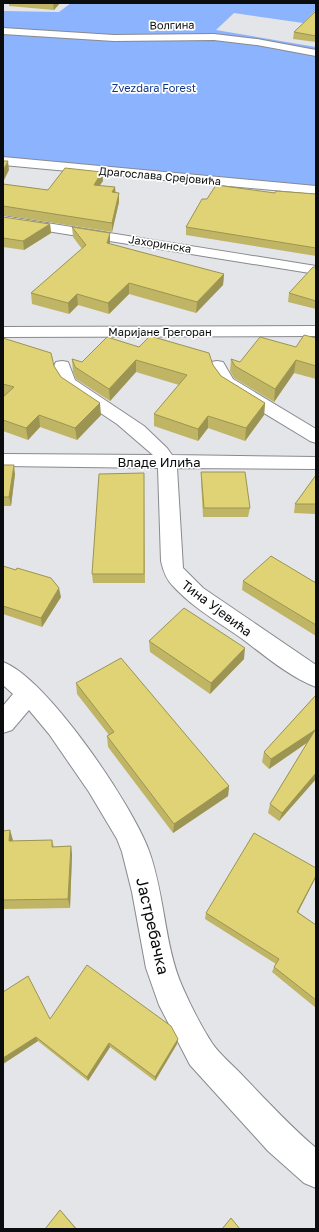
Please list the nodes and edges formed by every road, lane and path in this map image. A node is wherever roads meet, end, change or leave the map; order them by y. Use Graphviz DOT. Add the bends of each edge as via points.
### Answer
graph roads {
  1 [pos="3,30"];
  2 [pos="316,53"];
  3 [pos="3,162"];
  4 [pos="316,190"];
  5 [pos="3,220"];
  6 [pos="316,270"];
  7 [pos="316,331"];
  8 [pos="3,332"];
  9 [pos="62,366"];
  10 [pos="217,366"];
  11 [pos="316,437"];
  12 [pos="3,460"];
  13 [pos="167,462"];
  14 [pos="316,463"];
  15 [pos="3,672"];
  16 [pos="316,676"];
  17 [pos="30,693"];
  18 [pos="3,723"];
  19 [pos="316,1171"];
  1 -- 2 [label="street, Волгина" via="114,38 214,37"];
  3 -- 4 [label="street, Драгослава Срејовића"];
  5 -- 6 [label="street, Јахоринска"];
  7 -- 8 [label="street, Маријане Грегоран"];
  9 -- 13 [label="street" via="69,384 140,432 157,447"];
  10 -- 11 [label="street" via="227,383"];
  12 -- 13 [label="street, Владе Илића"];
  13 -- 14 [label="street, Владе Илића"];
  13 -- 16 [label="street, Тина Ујевића" via="171,561 179,579 194,594 236,624"];
  15 -- 17 [label="street, Јастребачка"];
  17 -- 18 [label="street"];
  17 -- 19 [label="street, Јастребачка" via="58,727 128,832 146,892 160,968 170,994 201,1054 280,1139"];
}
